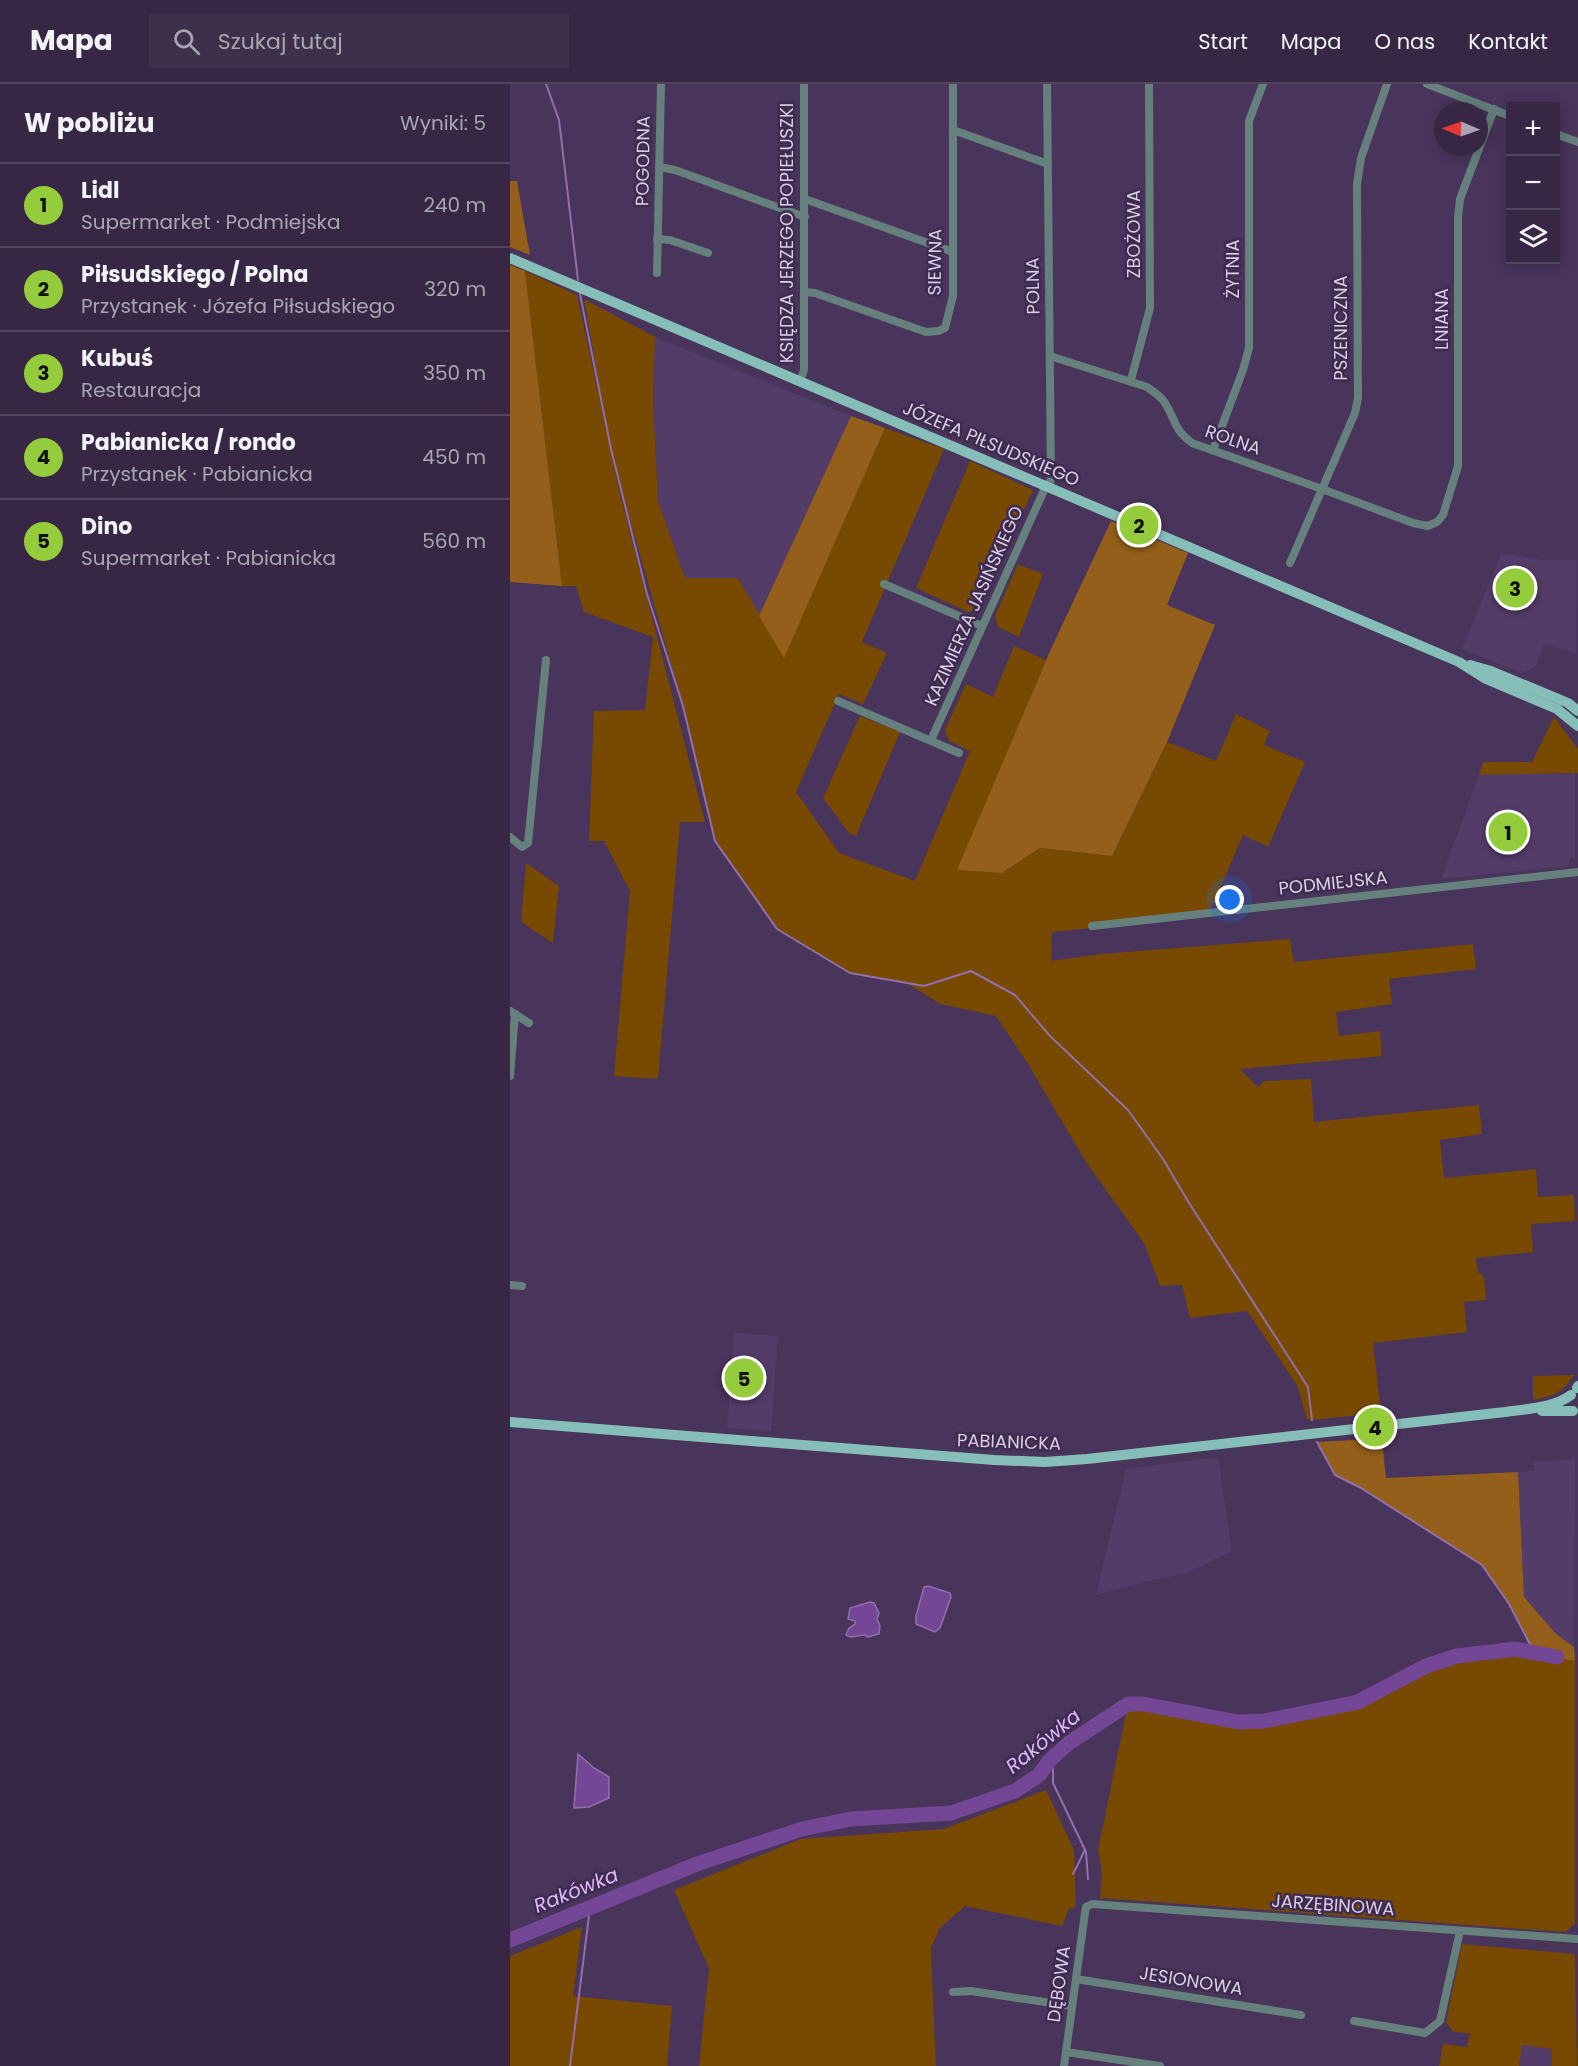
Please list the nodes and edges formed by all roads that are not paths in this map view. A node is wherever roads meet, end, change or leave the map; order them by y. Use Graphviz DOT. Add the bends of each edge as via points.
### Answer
graph roads {
  1 [pos="661,84"];
  2 [pos="804,84"];
  3 [pos="953,84"];
  4 [pos="1047,84"];
  5 [pos="1149,84"];
  6 [pos="1263,84"];
  7 [pos="1388,84"];
  8 [pos="1427,84"];
  9 [pos="1494,108"];
  10 [pos="1506,114"];
  11 [pos="953,130"];
  12 [pos="1560,135"];
  13 [pos="1578,142"];
  14 [pos="1048,164"];
  15 [pos="659,167"];
  16 [pos="805,199"];
  17 [pos="805,217"];
  18 [pos="657,239"];
  19 [pos="953,252"];
  20 [pos="708,253"];
  21 [pos="510,258"];
  22 [pos="657,273"];
  23 [pos="804,292"];
  24 [pos="1050,356"];
  25 [pos="800,381"];
  26 [pos="1131,381"];
  27 [pos="1213,450"];
  28 [pos="1047,486"];
  29 [pos="1322,489"];
  30 [pos="1428,526"];
  31 [pos="1290,563"];
  32 [pos="884,584"];
  33 [pos="982,626"];
  34 [pos="546,660"];
  35 [pos="1459,662"];
  36 [pos="838,701"];
  37 [pos="1573,701"];
  38 [pos="1557,709"];
  39 [pos="1578,712"];
  40 [pos="1578,726"];
  41 [pos="931,740"];
  42 [pos="959,753"];
  43 [pos="510,837"];
  44 [pos="1578,872"];
  45 [pos="1092,926"];
  46 [pos="513,1013"];
  47 [pos="529,1023"];
  48 [pos="510,1076"];
  49 [pos="510,1285"];
  50 [pos="522,1286"];
  51 [pos="1576,1389"];
  52 [pos="1505,1412"];
  53 [pos="1577,1414"];
  54 [pos="510,1422"];
  55 [pos="1086,1907"];
  56 [pos="1460,1930"];
  57 [pos="1578,1939"];
  58 [pos="1076,1979"];
  59 [pos="953,1992"];
  60 [pos="1072,2007"];
  61 [pos="1301,2015"];
  62 [pos="1354,2021"];
  63 [pos="1066,2052"];
  64 [pos="1064,2066"];
  65 [pos="1160,2066"];
  1 -- 15 [label="street, POGODNA"];
  2 -- 16 [label="street, KSIĘDZA JERZEGO POPIEŁUSZKI"];
  3 -- 11 [label="street, SIEWNA"];
  4 -- 14 [label="street, POLNA"];
  5 -- 26 [label="street, ZBOŻOWA" via="1150,308"];
  6 -- 27 [label="street, ŻYTNIA" via="1250,121 1249,348"];
  7 -- 29 [label="street, PSZENICZNA" via="1361,158 1357,184 1358,398"];
  8 -- 9 [label="street"];
  9 -- 10 [label="street"];
  9 -- 30 [label="street, LNIANA" via="1460,199 1458,218 1458,466 1443,515"];
  11 -- 14 [label="street"];
  11 -- 19 [label="street, SIEWNA"];
  12 -- 13 [label="street"];
  14 -- 24 [label="street, POLNA"];
  15 -- 17 [label="street"];
  15 -- 18 [label="street, POGODNA"];
  16 -- 17 [label="street, KSIĘDZA JERZEGO POPIEŁUSZKI"];
  16 -- 19 [label="street"];
  17 -- 23 [label="street, KSIĘDZA JERZEGO POPIEŁUSZKI"];
  18 -- 20 [label="street"];
  18 -- 22 [label="street, POGODNA"];
  19 -- 23 [label="street, SIEWNA" via="953,296 945,328 938,331 926,332"];
  21 -- 25 [label="main road, JÓZEFA PIŁSUDSKIEGO"];
  23 -- 25 [label="street, KSIĘDZA JERZEGO POPIEŁUSZKI" via="804,370"];
  24 -- 26 [label="street, ROLNA"];
  24 -- 28 [label="street, POLNA" via="1051,479"];
  25 -- 28 [label="main road, JÓZEFA PIŁSUDSKIEGO"];
  26 -- 27 [label="street, ROLNA" via="1160,396 1181,434 1192,443"];
  27 -- 29 [label="street, ROLNA"];
  28 -- 33 [label="street, KAZIMIERZA JASIŃSKIEGO"];
  28 -- 35 [label="main road, JÓZEFA PIŁSUDSKIEGO"];
  29 -- 30 [label="street, ROLNA" via="1413,524"];
  29 -- 31 [label="street, PSZENICZNA"];
  32 -- 33 [label="street"];
  33 -- 41 [label="street, KAZIMIERZA JASIŃSKIEGO"];
  34 -- 43 [label="street" via="528,843 522,847"];
  35 -- 37 [label="main road, JÓZEFA PIŁSUDSKIEGO"];
  35 -- 38 [label="main road, JÓZEFA PIŁSUDSKIEGO" via="1486,679"];
  36 -- 41 [label="street"];
  37 -- 39 [label="main road, JÓZEFA PIŁSUDSKIEGO"];
  38 -- 39 [label="street, JÓZEFA PIŁSUDSKIEGO"];
  38 -- 40 [label="main road"];
  41 -- 42 [label="street"];
  44 -- 45 [label="street, PODMIEJSKA"];
  46 -- 47 [label="street"];
  46 -- 48 [label="street"];
  49 -- 50 [label="street"];
  51 -- 52 [label="main road, PABIANICKA" via="1565,1400"];
  51 -- 53 [label="main road" via="1570,1406"];
  52 -- 53 [label="main road, PABIANICKA"];
  52 -- 54 [label="main road, PABIANICKA" via="1045,1462"];
  55 -- 56 [label="street, JARZĘBINOWA" via="1097,1904"];
  55 -- 58 [label="street, DĘBOWA"];
  56 -- 57 [label="street, JARZĘBINOWA"];
  56 -- 62 [label="street" via="1440,2020 1425,2033"];
  58 -- 60 [label="street, DĘBOWA"];
  58 -- 61 [label="street, JESIONOWA"];
  59 -- 60 [label="street"];
  60 -- 63 [label="street, DĘBOWA"];
  63 -- 64 [label="street, DĘBOWA"];
  63 -- 65 [label="street"];
}
